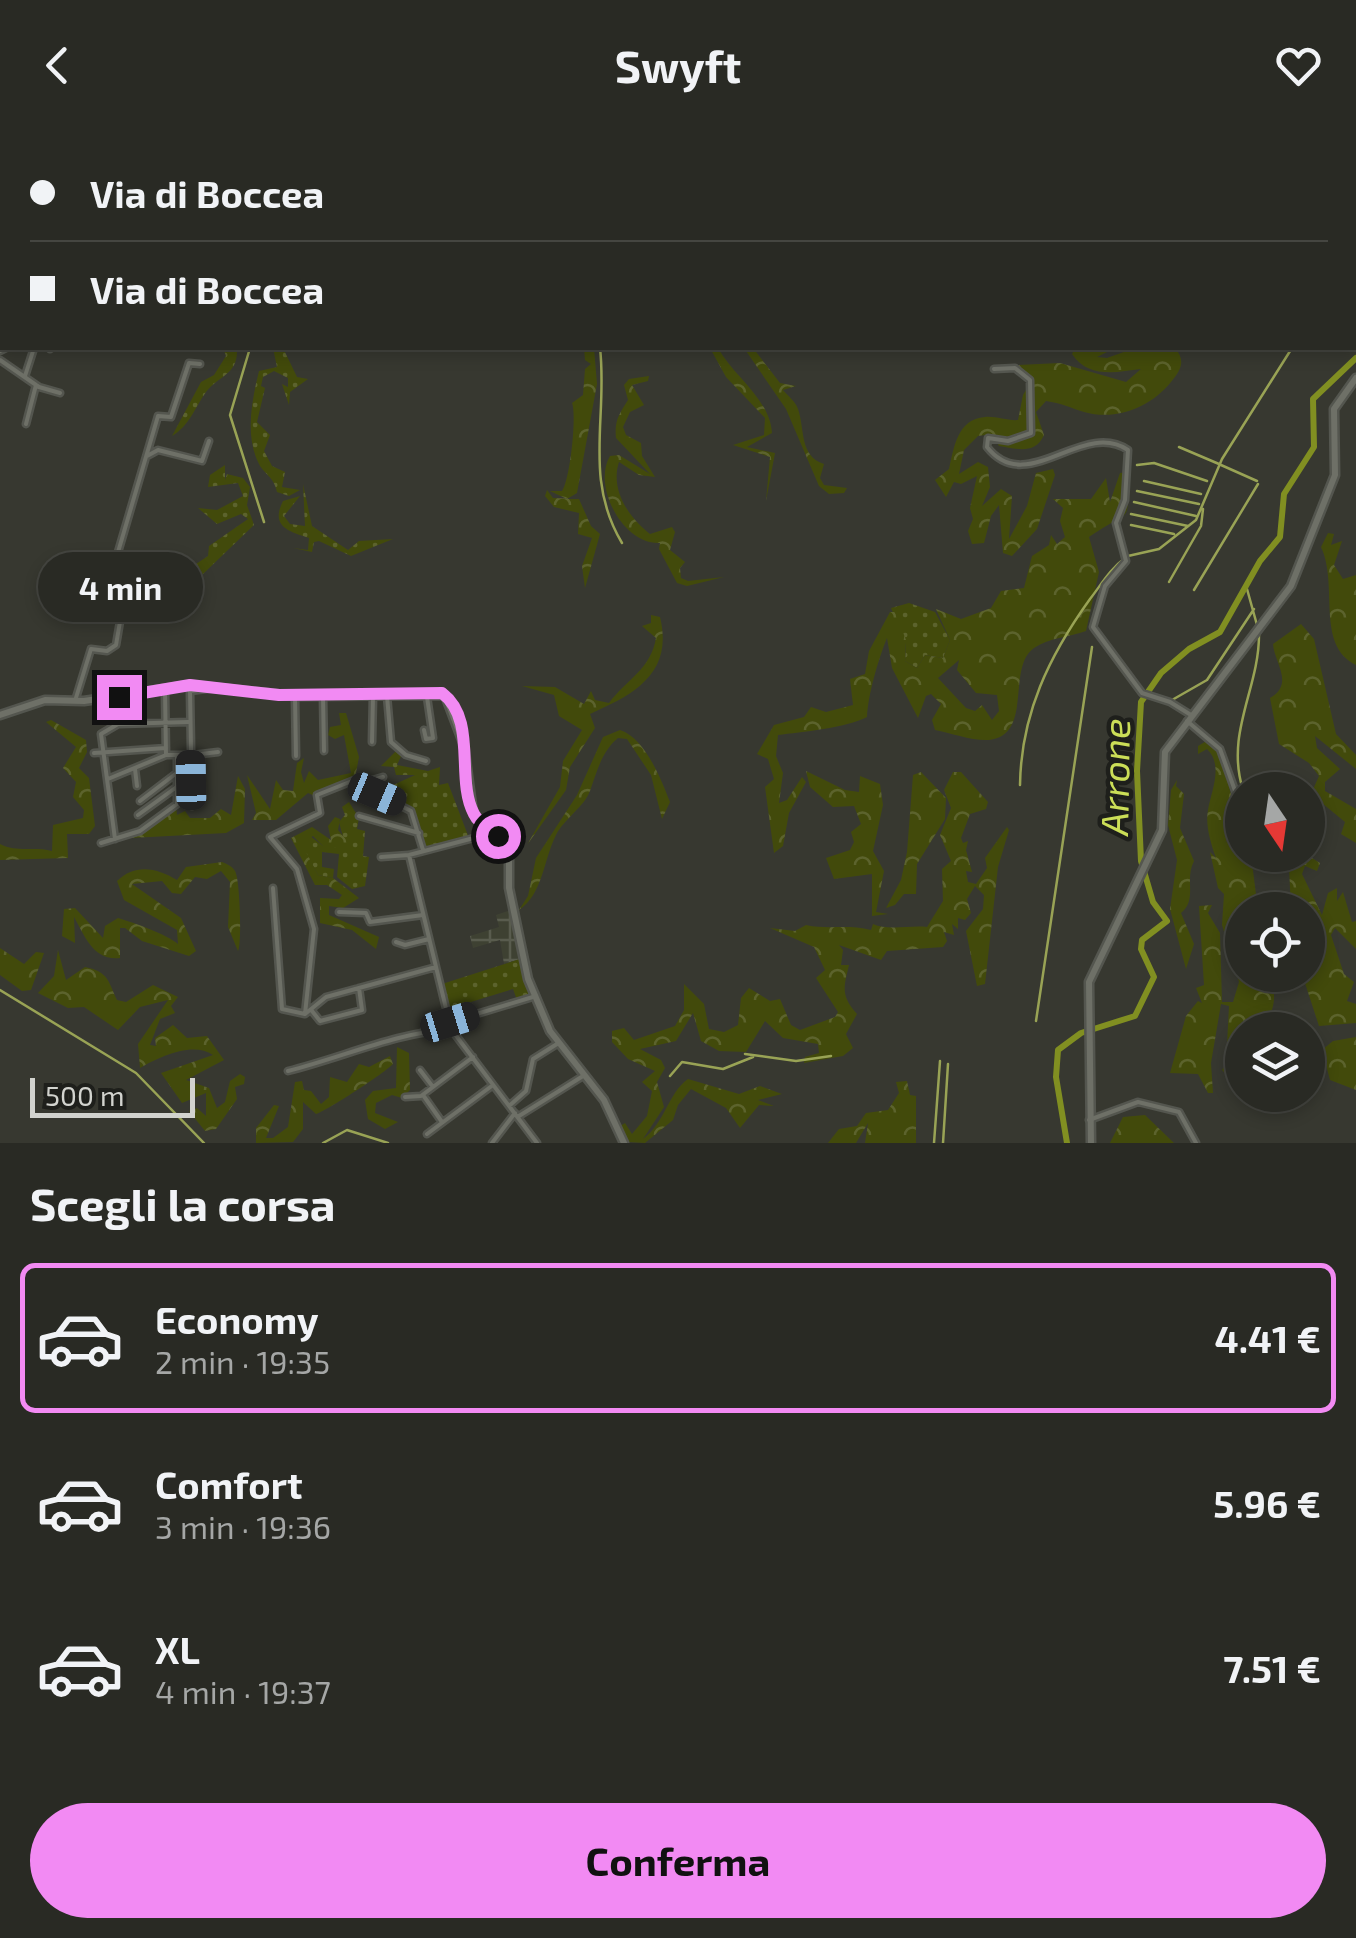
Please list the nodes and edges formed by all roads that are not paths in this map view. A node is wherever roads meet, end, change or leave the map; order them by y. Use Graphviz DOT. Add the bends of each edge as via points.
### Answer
graph roads {
  1 [pos="33,350"];
  2 [pos="0,360"];
  3 [pos="200,364"];
  4 [pos="994,369"];
  5 [pos="25,377"];
  6 [pos="1356,378"];
  7 [pos="36,386"];
  8 [pos="60,393"];
  9 [pos="26,424"];
  10 [pos="208,441"];
  11 [pos="146,456"];
  12 [pos="214,688"];
  13 [pos="165,689"];
  14 [pos="426,693"];
  15 [pos="295,696"];
  16 [pos="323,696"];
  17 [pos="373,696"];
  18 [pos="386,696"];
  19 [pos="75,702"];
  20 [pos="0,715"];
  21 [pos="1189,718"];
  22 [pos="188,722"];
  23 [pos="166,723"];
  24 [pos="372,728"];
  25 [pos="388,728"];
  26 [pos="424,730"];
  27 [pos="372,742"];
  28 [pos="166,748"];
  29 [pos="104,752"];
  30 [pos="218,752"];
  31 [pos="324,752"];
  32 [pos="94,753"];
  33 [pos="166,755"];
  34 [pos="177,755"];
  35 [pos="190,755"];
  36 [pos="296,756"];
  37 [pos="426,761"];
  38 [pos="135,769"];
  39 [pos="178,772"];
  40 [pos="1228,772"];
  41 [pos="383,776"];
  42 [pos="108,780"];
  43 [pos="369,783"];
  44 [pos="137,786"];
  45 [pos="178,786"];
  46 [pos="360,792"];
  47 [pos="140,802"];
  48 [pos="192,806"];
  49 [pos="138,815"];
  50 [pos="359,816"];
  51 [pos="418,833"];
  52 [pos="494,833"];
  53 [pos="115,839"];
  54 [pos="101,843"];
  55 [pos="422,850"];
  56 [pos="409,855"];
  57 [pos="381,857"];
  58 [pos="273,888"];
  59 [pos="339,912"];
  60 [pos="422,916"];
  61 [pos="428,939"];
  62 [pos="396,942"];
  63 [pos="436,967"];
  64 [pos="359,988"];
  65 [pos="536,996"];
  66 [pos="312,1011"];
  67 [pos="305,1014"];
  68 [pos="451,1026"];
  69 [pos="559,1043"];
  70 [pos="473,1058"];
  71 [pos="420,1070"];
  72 [pos="288,1071"];
  73 [pos="583,1076"];
  74 [pos="492,1085"];
  75 [pos="434,1087"];
  76 [pos="423,1095"];
  77 [pos="405,1098"];
  78 [pos="508,1106"];
  79 [pos="516,1115"];
  80 [pos="1089,1120"];
  81 [pos="442,1122"];
  82 [pos="427,1134"];
  83 [pos="534,1141"];
  84 [pos="492,1143"];
  85 [pos="624,1143"];
  86 [pos="1091,1143"];
  87 [pos="1196,1143"];
  1 -- 5 [label="street"];
  2 -- 5 [label="street"];
  3 -- 11 [label="street" via="189,364 172,416 158,416"];
  4 -- 21 [label="street" via="1015,368 1030,380 1031,433 1008,442 988,438 998,458 1028,466 1107,444 1130,454 1116,523 1126,561 1105,586 1092,624 1144,696 1168,701"];
  5 -- 7 [label="street"];
  6 -- 21 [label="street" via="1334,409 1336,470 1289,589"];
  7 -- 8 [label="street"];
  7 -- 9 [label="street"];
  10 -- 11 [label="street" via="202,462 159,450"];
  11 -- 19 [label="street" via="106,592 122,610 116,644 91,649"];
  12 -- 13 [label="street"];
  12 -- 15 [label="street"];
  12 -- 35 [label="street" via="190,690"];
  13 -- 19 [label="street"];
  13 -- 23 [label="street"];
  14 -- 18 [label="street"];
  14 -- 26 [label="street" via="433,738 426,739"];
  14 -- 52 [label="street" via="442,693 452,704 473,812"];
  15 -- 16 [label="street"];
  15 -- 36 [label="street"];
  16 -- 17 [label="street"];
  16 -- 31 [label="street"];
  17 -- 18 [label="street"];
  17 -- 24 [label="street"];
  18 -- 25 [label="street"];
  19 -- 20 [label="street" via="46,700"];
  21 -- 40 [label="street" via="1220,750"];
  21 -- 80 [label="street" via="1164,752 1164,820 1091,976"];
  22 -- 23 [label="street"];
  23 -- 28 [label="street"];
  23 -- 29 [label="street" via="112,726 100,734"];
  24 -- 25 [label="street"];
  24 -- 27 [label="street"];
  25 -- 37 [label="street" via="398,750"];
  28 -- 29 [label="street"];
  28 -- 33 [label="street"];
  29 -- 32 [label="street"];
  29 -- 42 [label="street"];
  30 -- 35 [label="street"];
  33 -- 34 [label="street"];
  33 -- 38 [label="street"];
  34 -- 35 [label="street"];
  34 -- 39 [label="street"];
  35 -- 48 [label="street"];
  38 -- 42 [label="street"];
  38 -- 44 [label="street"];
  39 -- 45 [label="street"];
  39 -- 47 [label="street"];
  41 -- 43 [label="street"];
  42 -- 53 [label="street"];
  43 -- 46 [label="street"];
  43 -- 51 [label="street" via="408,809"];
  43 -- 67 [label="street" via="360,778 318,794 320,813 270,835 297,870 314,930"];
  45 -- 49 [label="street"];
  45 -- 53 [label="street" via="177,804 144,830"];
  50 -- 51 [label="street"];
  51 -- 55 [label="street"];
  52 -- 55 [label="street"];
  52 -- 65 [label="street" via="508,853 515,922"];
  53 -- 54 [label="street"];
  55 -- 56 [label="street"];
  56 -- 57 [label="street"];
  56 -- 60 [label="street"];
  58 -- 67 [label="street" via="282,1009"];
  59 -- 60 [label="street" via="366,912 370,922"];
  60 -- 61 [label="street"];
  61 -- 62 [label="street"];
  61 -- 63 [label="street"];
  63 -- 64 [label="street"];
  63 -- 68 [label="street"];
  64 -- 66 [label="street" via="325,997"];
  64 -- 66 [label="street" via="362,1010 321,1021"];
  65 -- 68 [label="street"];
  65 -- 69 [label="street"];
  66 -- 67 [label="street"];
  68 -- 70 [label="street"];
  68 -- 72 [label="street" via="401,1034"];
  69 -- 73 [label="street"];
  69 -- 78 [label="street" via="532,1059 526,1091"];
  70 -- 74 [label="street"];
  70 -- 75 [label="street"];
  71 -- 75 [label="street"];
  73 -- 79 [label="street"];
  73 -- 85 [label="street" via="604,1100"];
  74 -- 78 [label="street"];
  74 -- 81 [label="street"];
  75 -- 76 [label="street"];
  76 -- 77 [label="street"];
  76 -- 81 [label="street"];
  78 -- 79 [label="street"];
  79 -- 83 [label="street"];
  79 -- 84 [label="street"];
  80 -- 86 [label="street"];
  80 -- 87 [label="street" via="1144,1102 1179,1112"];
  81 -- 82 [label="street"];
}
